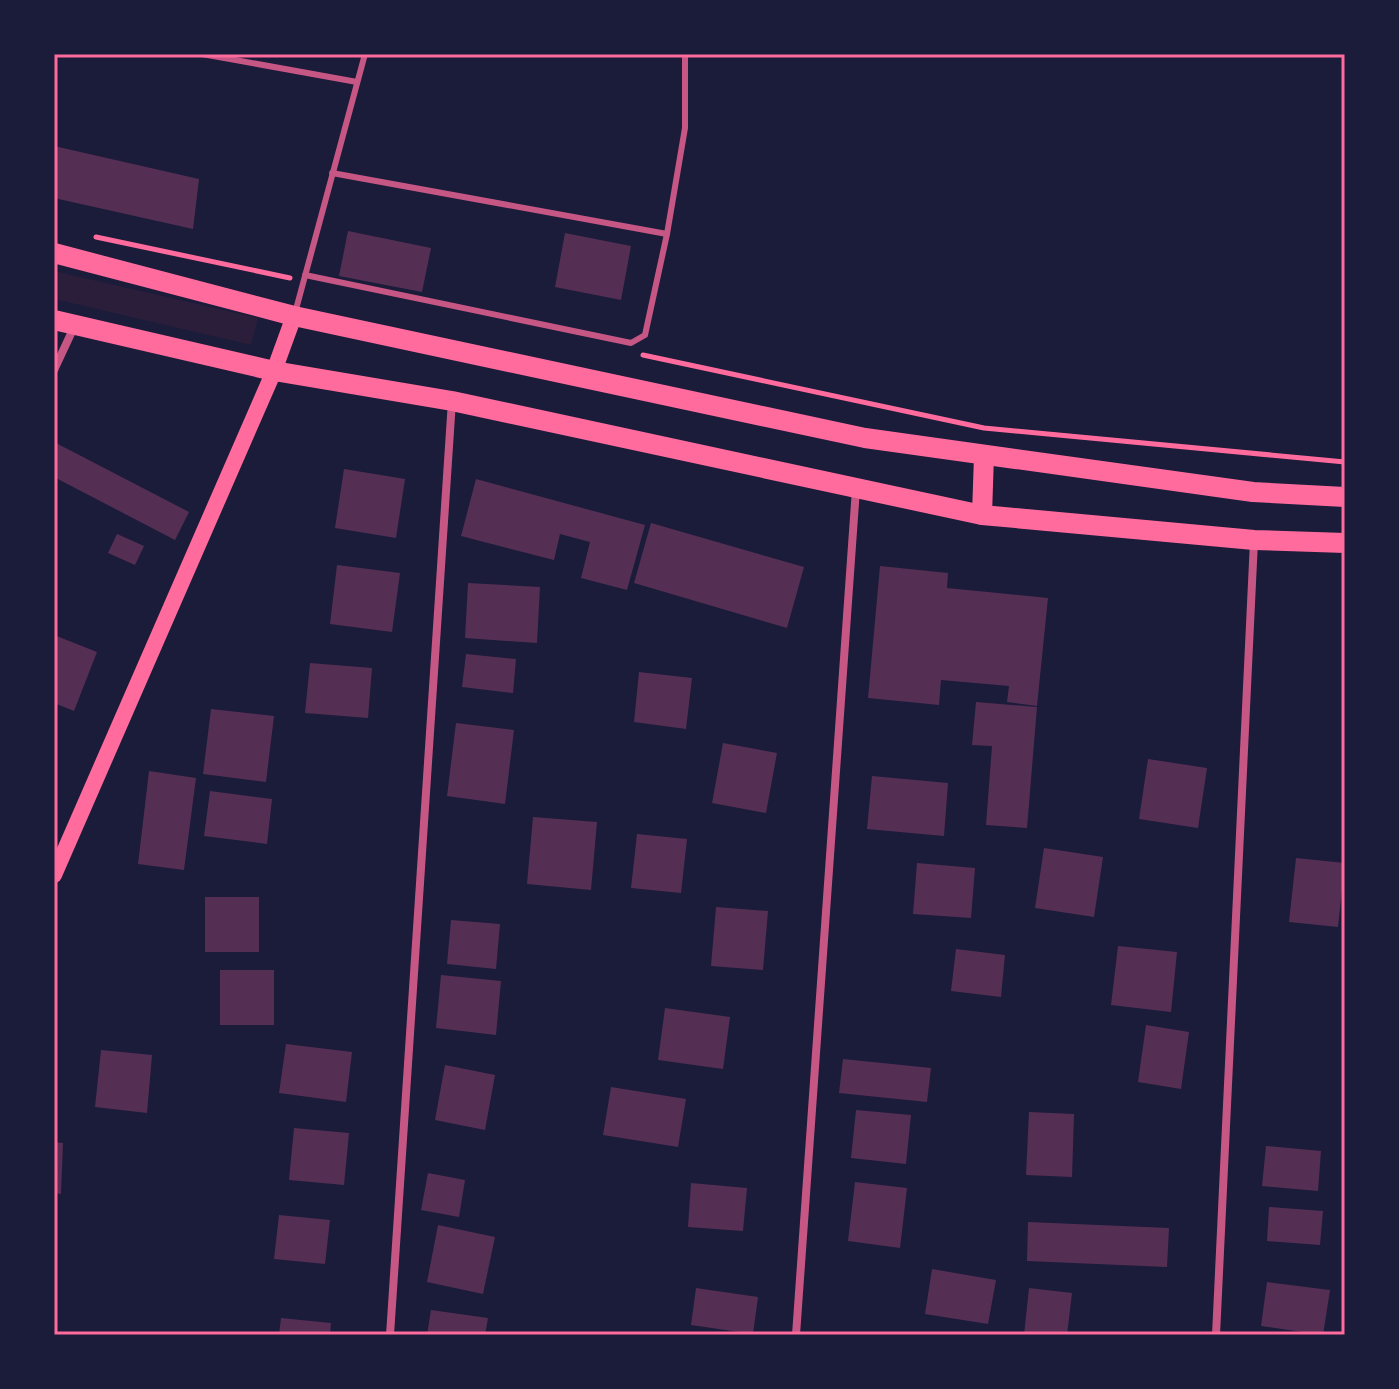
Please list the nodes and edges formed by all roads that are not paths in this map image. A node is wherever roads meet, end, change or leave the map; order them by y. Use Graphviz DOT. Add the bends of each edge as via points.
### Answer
graph roads {
  1 [pos="202,54"];
  2 [pos="365,54"];
  3 [pos="685,54"];
  4 [pos="357,82"];
  5 [pos="332,173"];
  6 [pos="667,234"];
  7 [pos="54,253"];
  8 [pos="304,278"];
  9 [pos="294,316"];
  10 [pos="54,320"];
  11 [pos="75,325"];
  12 [pos="54,370"];
  13 [pos="274,371"];
  14 [pos="452,401"];
  15 [pos="984,455"];
  16 [pos="857,488"];
  17 [pos="1345,497"];
  18 [pos="982,515"];
  19 [pos="1254,540"];
  20 [pos="1345,543"];
  21 [pos="54,875"];
  22 [pos="390,1335"];
  23 [pos="796,1335"];
  24 [pos="1216,1335"];
  1 -- 4 [label="lane"];
  2 -- 4 [label="lane"];
  3 -- 6 [label="lane" via="685,128"];
  4 -- 5 [label="lane"];
  5 -- 6 [label="lane"];
  5 -- 8 [label="lane"];
  6 -- 8 [label="lane" via="645,335 631,343"];
  7 -- 9 [label="main road"];
  8 -- 9 [label="lane"];
  9 -- 13 [label="main road"];
  9 -- 15 [label="main road" via="865,438"];
  10 -- 11 [label="main road"];
  11 -- 12 [label="street"];
  11 -- 13 [label="main road"];
  13 -- 14 [label="main road"];
  13 -- 21 [label="main road"];
  14 -- 16 [label="main road"];
  14 -- 22 [label="street"];
  15 -- 17 [label="main road" via="1253,492"];
  15 -- 18 [label="main road"];
  16 -- 18 [label="main road"];
  16 -- 23 [label="street"];
  18 -- 19 [label="main road"];
  19 -- 20 [label="main road"];
  19 -- 24 [label="street"];
}
